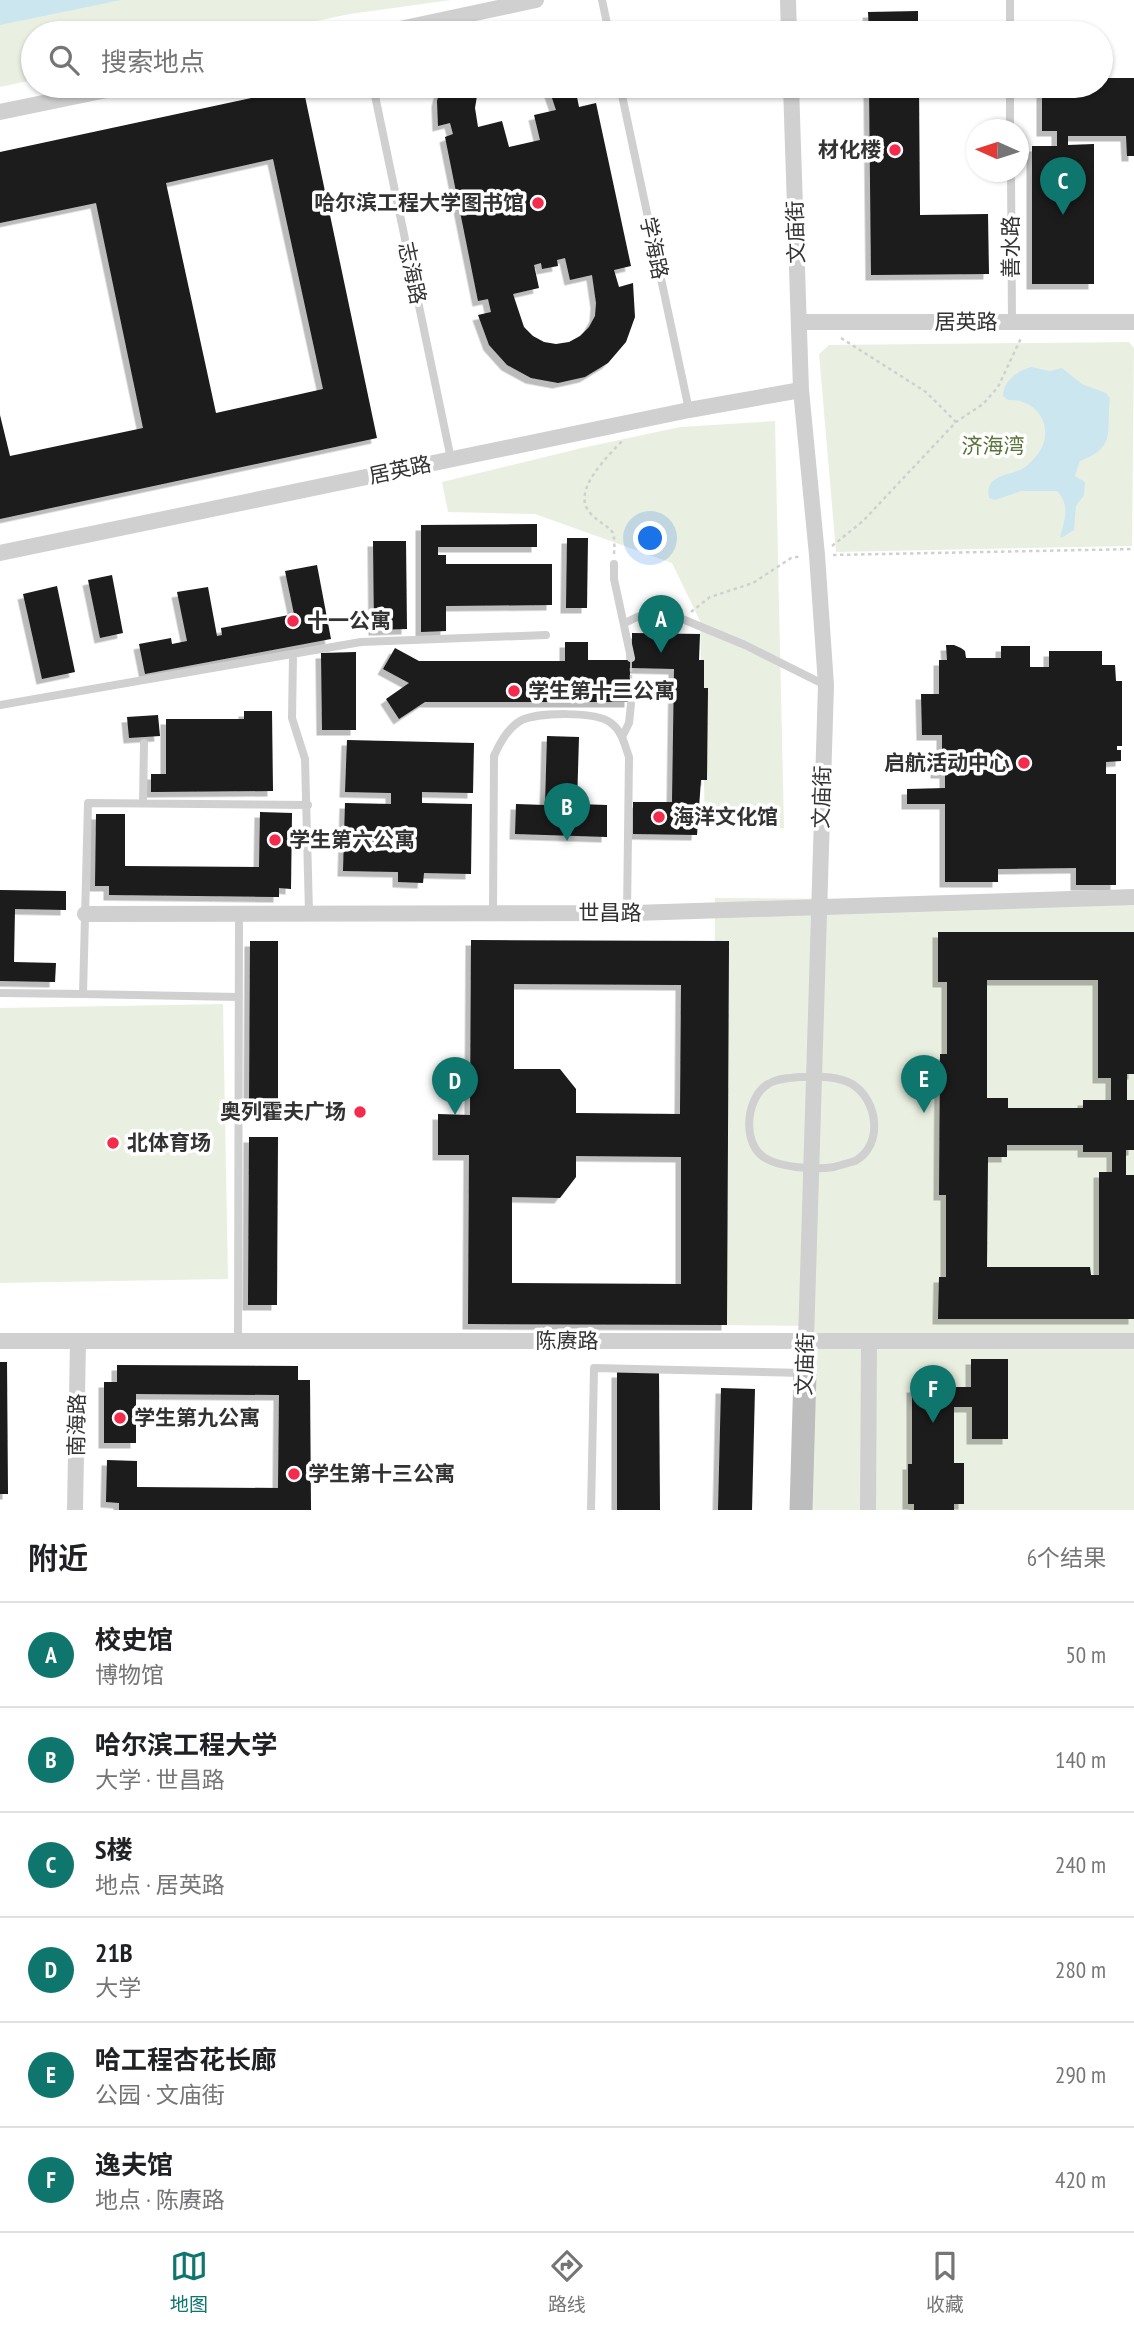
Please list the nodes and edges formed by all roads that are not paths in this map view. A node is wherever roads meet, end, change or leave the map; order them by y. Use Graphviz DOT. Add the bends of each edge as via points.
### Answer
graph roads {
  1 [pos="537,0"];
  2 [pos="602,0"];
  3 [pos="788,0"];
  4 [pos="1010,0"];
  5 [pos="438,21"];
  6 [pos="606,21"];
  7 [pos="789,21"];
  8 [pos="1010,21"];
  9 [pos="68,98"];
  10 [pos="376,98"];
  11 [pos="623,98"];
  12 [pos="792,98"];
  13 [pos="1010,98"];
  14 [pos="0,112"];
  15 [pos="1010,119"];
  16 [pos="1012,182"];
  17 [pos="807,321"];
  18 [pos="1020,322"];
  19 [pos="1134,322"];
  20 [pos="801,390"];
  21 [pos="689,410"];
  22 [pos="451,459"];
  23 [pos="0,554"];
  24 [pos="614,564"];
  25 [pos="625,623"];
  26 [pos="546,635"];
  27 [pos="293,654"];
  28 [pos="631,658"];
  29 [pos="826,685"];
  30 [pos="631,704"];
  31 [pos="0,705"];
  32 [pos="622,737"];
  33 [pos="144,743"];
  34 [pos="143,803"];
  35 [pos="308,804"];
  36 [pos="1134,897"];
  37 [pos="819,907"];
  38 [pos="239,912"];
  39 [pos="309,912"];
  40 [pos="493,913"];
  41 [pos="627,913"];
  42 [pos="85,914"];
  43 [pos="0,993"];
  44 [pos="83,994"];
  45 [pos="239,997"];
  46 [pos="814,1077"];
  47 [pos="811,1167"];
  48 [pos="0,1340"];
  49 [pos="78,1340"];
  50 [pos="238,1340"];
  51 [pos="806,1341"];
  52 [pos="869,1341"];
  53 [pos="1134,1341"];
  54 [pos="805,1373"];
  55 [pos="75,1510"];
  56 [pos="591,1510"];
  57 [pos="801,1510"];
  58 [pos="868,1510"];
  1 -- 5 [label="street"];
  2 -- 6 [label="lane"];
  3 -- 7 [label="street"];
  4 -- 8 [label="lane"];
  9 -- 14 [label="street"];
  10 -- 22 [label="lane, 志海路"];
  11 -- 21 [label="lane, 学海路"];
  12 -- 17 [label="street, 文庙街"];
  13 -- 15 [label="lane"];
  16 -- 18 [label="lane, 善水路"];
  17 -- 18 [label="street, 居英路"];
  17 -- 20 [label="street, 文庙街"];
  18 -- 19 [label="street, 居英路"];
  20 -- 21 [label="street, 居英路"];
  20 -- 29 [label="street, 文庙街"];
  21 -- 22 [label="street, 居英路"];
  22 -- 23 [label="street, 居英路"];
  24 -- 25 [label="lane"];
  25 -- 28 [label="lane"];
  25 -- 29 [label="lane" via="647,615 687,619"];
  26 -- 27 [label="lane" via="391,639"];
  27 -- 31 [label="lane"];
  27 -- 35 [label="lane" via="292,718 305,759"];
  29 -- 37 [label="street, 文庙街"];
  30 -- 32 [label="lane"];
  32 -- 40 [label="lane" via="611,723 596,717 538,714 519,722 502,738 494,756"];
  32 -- 41 [label="lane" via="629,757"];
  33 -- 34 [label="lane"];
  34 -- 35 [label="lane"];
  34 -- 42 [label="lane" via="88,803"];
  35 -- 39 [label="lane"];
  36 -- 37 [label="street, 世昌路"];
  37 -- 41 [label="street, 世昌路"];
  37 -- 46 [label="street, 文庙街"];
  38 -- 39 [label="street, 世昌路"];
  38 -- 42 [label="street, 世昌路"];
  38 -- 45 [label="lane"];
  39 -- 40 [label="street, 世昌路"];
  40 -- 41 [label="street, 世昌路"];
  42 -- 44 [label="lane"];
  43 -- 44 [label="lane"];
  44 -- 45 [label="lane"];
  45 -- 50 [label="lane"];
  46 -- 47 [label="street, 文庙街"];
  46 -- 47 [label="lane" via="836,1077 852,1084 872,1106 875,1121 873,1137 856,1160"];
  46 -- 47 [label="lane" via="767,1084 752,1103 750,1134 763,1157"];
  47 -- 51 [label="street, 文庙街"];
  48 -- 49 [label="street, 陈赓路"];
  49 -- 50 [label="street, 陈赓路"];
  49 -- 55 [label="street, 南海路"];
  50 -- 51 [label="street, 陈赓路"];
  51 -- 52 [label="street, 陈赓路"];
  51 -- 54 [label="street, 文庙街"];
  52 -- 53 [label="street, 陈赓路"];
  52 -- 58 [label="street"];
  54 -- 56 [label="lane" via="594,1368"];
  54 -- 57 [label="main road, 文庙街"];
}
